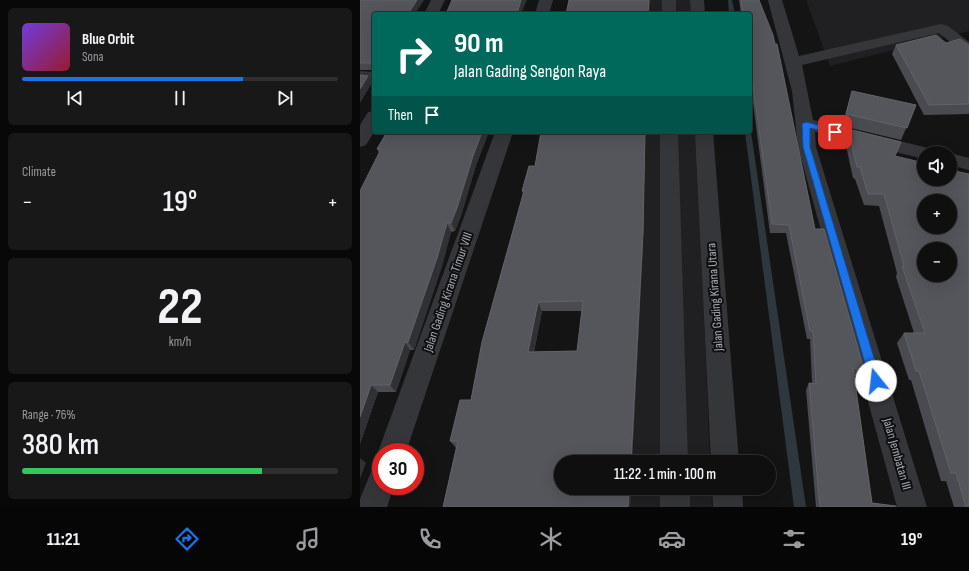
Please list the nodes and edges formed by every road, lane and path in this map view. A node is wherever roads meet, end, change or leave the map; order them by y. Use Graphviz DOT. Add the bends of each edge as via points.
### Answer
graph roads {
  1 [pos="438,0"];
  2 [pos="546,0"];
  3 [pos="669,0"];
  4 [pos="697,0"];
  5 [pos="775,0"];
  6 [pos="431,12"];
  7 [pos="543,12"];
  8 [pos="669,12"];
  9 [pos="698,12"];
  10 [pos="969,50"];
  11 [pos="794,62"];
  12 [pos="360,76"];
  13 [pos="372,77"];
  14 [pos="372,120"];
  15 [pos="806,124"];
  16 [pos="503,134"];
  17 [pos="668,134"];
  18 [pos="704,134"];
  19 [pos="360,141"];
  20 [pos="917,151"];
  21 [pos="395,443"];
  22 [pos="674,455"];
  23 [pos="726,455"];
  24 [pos="376,495"];
  25 [pos="675,495"];
  26 [pos="727,495"];
  27 [pos="372,507"];
  28 [pos="675,507"];
  29 [pos="728,507"];
  30 [pos="912,507"];
  1 -- 6 [label="street"];
  2 -- 7 [label="street"];
  3 -- 8 [label="street"];
  4 -- 9 [label="street"];
  5 -- 11 [label="street, Jalan Jembatan III"];
  10 -- 11 [label="street" via="940,28"];
  11 -- 15 [label="street, Jalan Jembatan III"];
  12 -- 13 [label="street"];
  14 -- 19 [label="street"];
  15 -- 20 [label="street"];
  15 -- 30 [label="street, Jalan Jembatan III" via="807,147"];
  16 -- 21 [label="street, Jalan Gading Kirana Timur VIII"];
  17 -- 22 [label="street"];
  18 -- 23 [label="street, Jalan Gading Kirana Utara"];
  24 -- 27 [label="street"];
  25 -- 28 [label="street"];
  26 -- 29 [label="street"];
}
